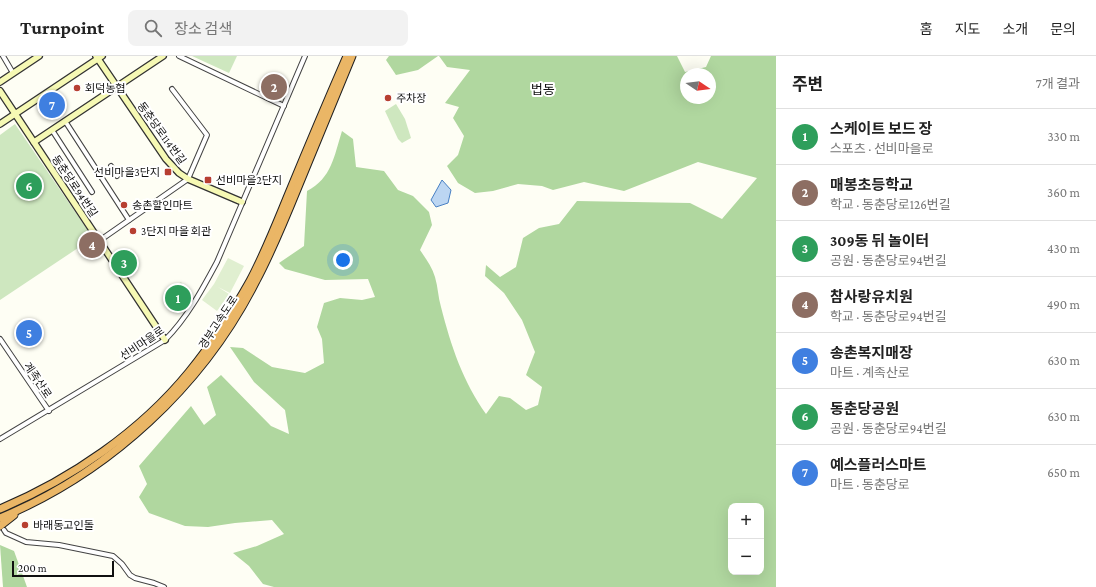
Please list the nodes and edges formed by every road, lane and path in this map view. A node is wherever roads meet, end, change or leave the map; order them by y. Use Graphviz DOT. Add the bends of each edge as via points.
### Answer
graph roads {
  1 [pos="3,56"];
  2 [pos="39,56"];
  3 [pos="163,56"];
  4 [pos="179,56"];
  5 [pos="306,56"];
  6 [pos="346,56"];
  7 [pos="352,56"];
  8 [pos="99,57"];
  9 [pos="13,73"];
  10 [pos="0,82"];
  11 [pos="117,87"];
  12 [pos="172,89"];
  13 [pos="0,91"];
  14 [pos="284,106"];
  15 [pos="15,114"];
  16 [pos="65,121"];
  17 [pos="0,124"];
  18 [pos="52,130"];
  19 [pos="34,142"];
  20 [pos="111,166"];
  21 [pos="117,176"];
  22 [pos="188,179"];
  23 [pos="92,192"];
  24 [pos="242,202"];
  25 [pos="129,220"];
  26 [pos="99,240"];
  27 [pos="0,339"];
  28 [pos="165,340"];
  29 [pos="49,411"];
  30 [pos="0,439"];
  31 [pos="24,508"];
  32 [pos="0,509"];
  33 [pos="0,518"];
  34 [pos="2,528"];
  35 [pos="164,587"];
  1 -- 9 [label="street"];
  2 -- 9 [label="main road"];
  3 -- 11 [label="main road"];
  4 -- 14 [label="street"];
  5 -- 14 [label="street, 선비마을로"];
  6 -- 32 [label="highway, 경부고속도로" via="275,228 250,280 189,373 126,435 79,467 22,500"];
  7 -- 31 [label="highway, 경부고속도로" via="268,257 230,327 178,395 131,438 68,483"];
  8 -- 11 [label="main road, 동춘당로114번길"];
  8 -- 15 [label="main road"];
  9 -- 10 [label="main road"];
  11 -- 16 [label="main road"];
  11 -- 22 [label="main road, 동춘당로114번길" via="166,159"];
  12 -- 22 [label="street" via="207,135"];
  13 -- 15 [label="main road, 동춘당로94번길"];
  14 -- 24 [label="street, 선비마을로"];
  15 -- 17 [label="main road"];
  15 -- 19 [label="main road, 동춘당로94번길"];
  16 -- 18 [label="main road"];
  16 -- 25 [label="street"];
  18 -- 19 [label="main road"];
  18 -- 23 [label="street"];
  19 -- 26 [label="main road, 동춘당로94번길"];
  20 -- 21 [label="street"];
  22 -- 24 [label="main road, 동춘당로114번길"];
  22 -- 25 [label="street"];
  24 -- 28 [label="street, 선비마을로" via="207,281 176,330"];
  25 -- 26 [label="street"];
  26 -- 28 [label="main road, 동춘당로94번길"];
  27 -- 29 [label="street, 계족산로"];
  28 -- 29 [label="street, 선비마을로"];
  29 -- 30 [label="street, 선비마을로"];
  31 -- 33 [label="highway, 경부고속도로"];
  31 -- 34 [label="highway"];
  34 -- 35 [label="street" via="6,533 26,542 59,545 114,556 130,575"];
}
